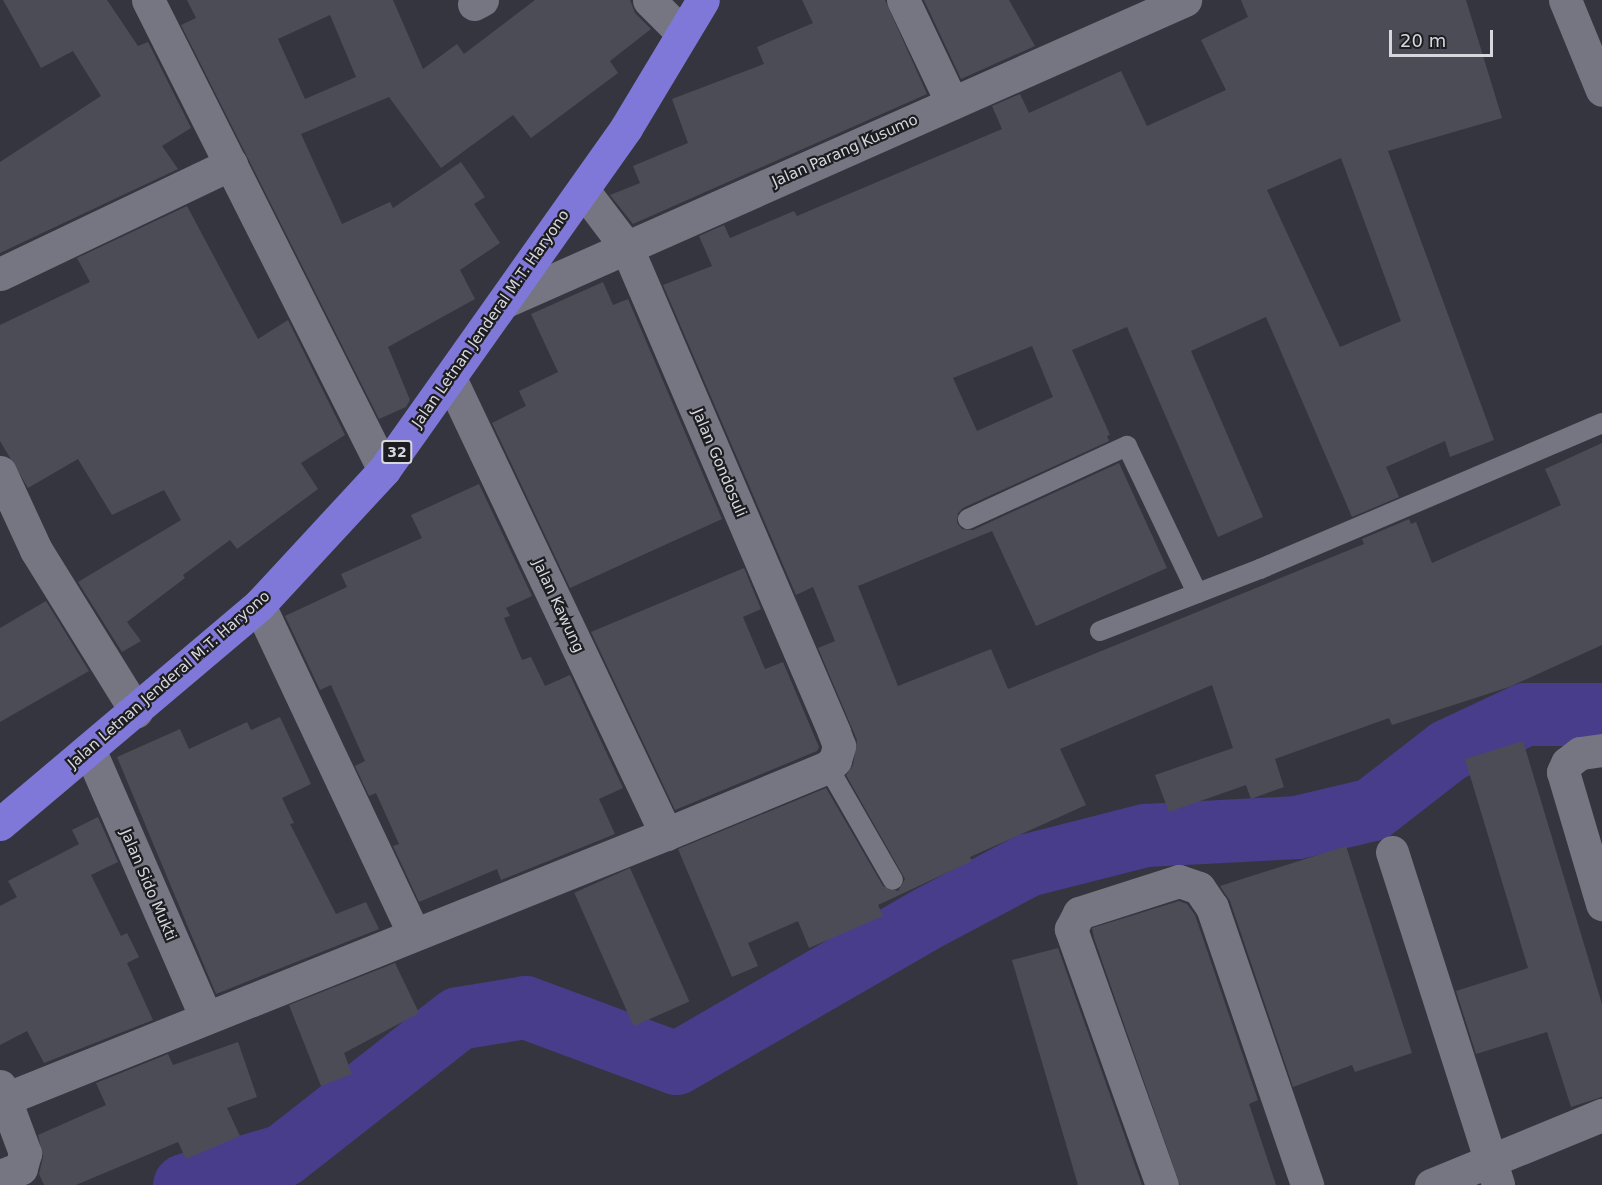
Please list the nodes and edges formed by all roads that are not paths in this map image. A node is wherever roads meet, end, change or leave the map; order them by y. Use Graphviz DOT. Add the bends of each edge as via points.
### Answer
graph roads {
  1 [pos="148,0"];
  2 [pos="650,0"];
  3 [pos="703,0"];
  4 [pos="903,0"];
  5 [pos="1185,0"];
  6 [pos="1564,0"];
  7 [pos="1135,10"];
  8 [pos="682,33"];
  9 [pos="1602,90"];
  10 [pos="952,103"];
  11 [pos="231,164"];
  12 [pos="583,190"];
  13 [pos="627,248"];
  14 [pos="0,273"];
  15 [pos="506,301"];
  16 [pos="450,378"];
  17 [pos="1602,423"];
  18 [pos="384,470"];
  19 [pos="0,472"];
  20 [pos="968,519"];
  21 [pos="1197,593"];
  22 [pos="259,605"];
  23 [pos="1100,632"];
  24 [pos="136,711"];
  25 [pos="1602,750"];
  26 [pos="90,751"];
  27 [pos="834,757"];
  28 [pos="0,824"];
  29 [pos="666,834"];
  30 [pos="1592,835"];
  31 [pos="1392,852"];
  32 [pos="892,880"];
  33 [pos="1602,904"];
  34 [pos="413,933"];
  35 [pos="206,1018"];
  36 [pos="3,1092"];
  37 [pos="1602,1115"];
  38 [pos="1494,1173"];
  39 [pos="0,1176"];
  40 [pos="1162,1185"];
  41 [pos="1307,1185"];
  42 [pos="1431,1185"];
  1 -- 11 [label="street"];
  2 -- 8 [label="street"];
  3 -- 8 [label="highway, Jalan Letnan Jenderal M.T. Haryono / 32"];
  4 -- 10 [label="street"];
  5 -- 7 [label="street, Jalan Parang Kusumo"];
  6 -- 9 [label="street"];
  7 -- 10 [label="street, Jalan Parang Kusumo"];
  8 -- 12 [label="highway, Jalan Letnan Jenderal M.T. Haryono / 32" via="626,128"];
  10 -- 13 [label="street, Jalan Parang Kusumo"];
  11 -- 14 [label="street"];
  11 -- 18 [label="street"];
  12 -- 13 [label="street, Jalan Gondosuli"];
  12 -- 15 [label="highway, Jalan Letnan Jenderal M.T. Haryono / 32"];
  13 -- 15 [label="street, Jalan Parang Kusumo"];
  13 -- 27 [label="street, Jalan Gondosuli"];
  15 -- 16 [label="highway, Jalan Letnan Jenderal M.T. Haryono / 32"];
  16 -- 18 [label="highway, Jalan Letnan Jenderal M.T. Haryono / 32"];
  16 -- 29 [label="street, Jalan Kawung"];
  17 -- 21 [label="lane"];
  18 -- 22 [label="highway, Jalan Letnan Jenderal M.T. Haryono / 32"];
  19 -- 24 [label="street" via="36,550"];
  20 -- 21 [label="lane" via="1127,446"];
  21 -- 23 [label="lane"];
  22 -- 24 [label="highway, Jalan Letnan Jenderal M.T. Haryono / 32"];
  22 -- 34 [label="street"];
  24 -- 26 [label="highway, Jalan Letnan Jenderal M.T. Haryono / 32"];
  25 -- 30 [label="street" via="1580,753 1567,762 1563,772"];
  26 -- 28 [label="highway, Jalan Letnan Jenderal M.T. Haryono / 32"];
  26 -- 35 [label="street, Jalan Sido Mukti"];
  27 -- 29 [label="street"];
  27 -- 32 [label="lane"];
  29 -- 34 [label="street"];
  30 -- 33 [label="street"];
  31 -- 38 [label="street"];
  34 -- 35 [label="street"];
  35 -- 36 [label="street"];
  36 -- 39 [label="street" via="25,1153 21,1168"];
  37 -- 38 [label="street"];
  38 -- 42 [label="street"];
  40 -- 41 [label="street" via="1071,929 1079,913 1179,881 1199,888 1212,907"];
}
